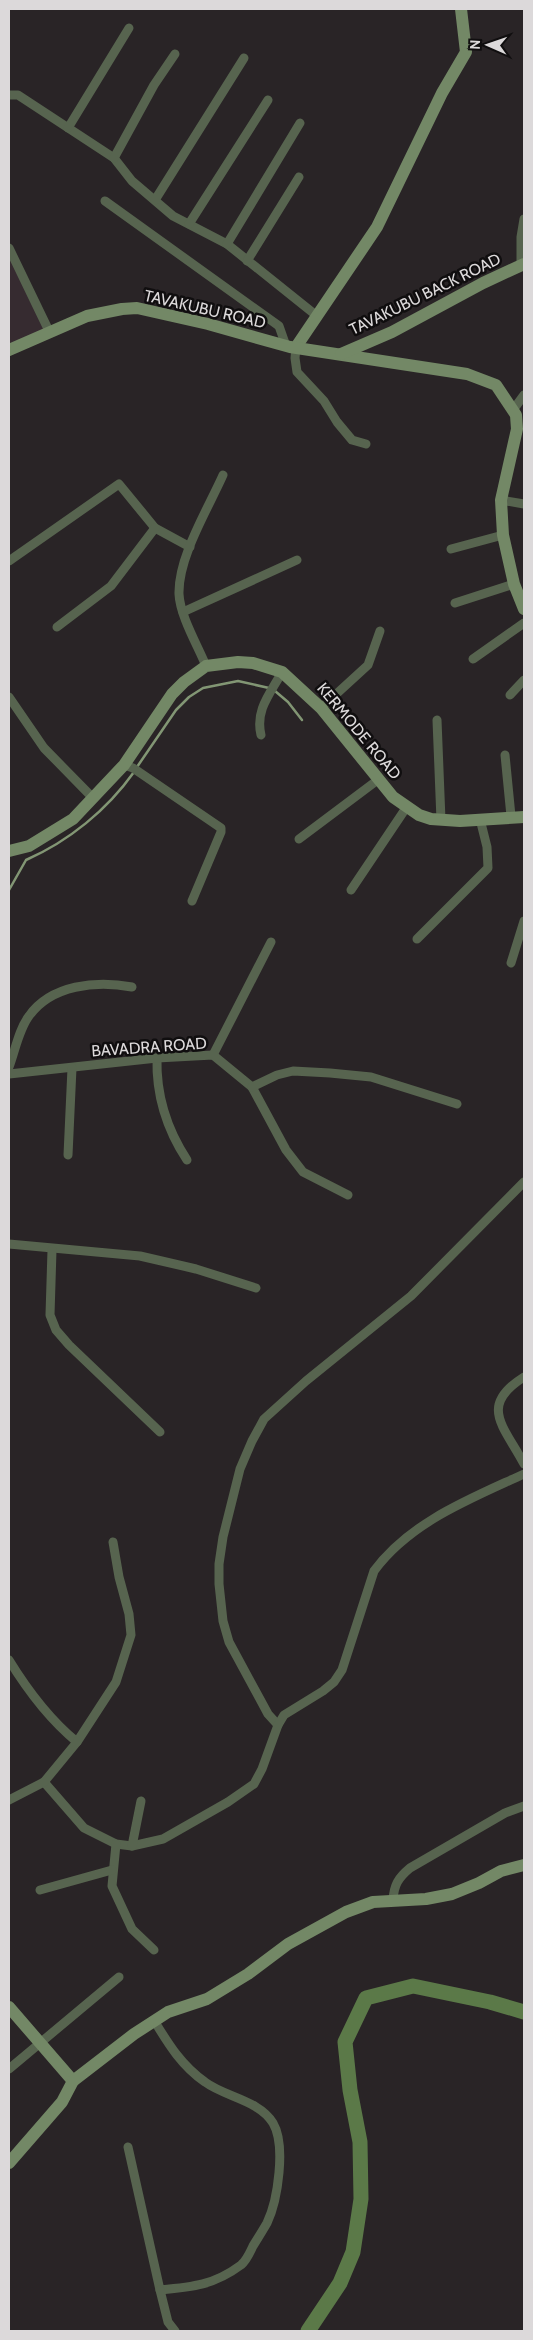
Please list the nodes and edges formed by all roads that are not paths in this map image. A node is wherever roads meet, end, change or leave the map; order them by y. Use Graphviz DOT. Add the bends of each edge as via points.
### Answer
graph roads {
  1 [pos="461,9"];
  2 [pos="129,28"];
  3 [pos="175,54"];
  4 [pos="244,58"];
  5 [pos="9,95"];
  6 [pos="268,100"];
  7 [pos="300,123"];
  8 [pos="68,128"];
  9 [pos="114,158"];
  10 [pos="299,177"];
  11 [pos="105,200"];
  12 [pos="155,200"];
  13 [pos="524,219"];
  14 [pos="189,224"];
  15 [pos="227,244"];
  16 [pos="9,248"];
  17 [pos="247,261"];
  18 [pos="523,264"];
  19 [pos="317,316"];
  20 [pos="49,331"];
  21 [pos="291,346"];
  22 [pos="9,350"];
  23 [pos="341,354"];
  24 [pos="524,395"];
  25 [pos="518,414"];
  26 [pos="366,444"];
  27 [pos="223,475"];
  28 [pos="501,500"];
  29 [pos="524,504"];
  30 [pos="155,528"];
  31 [pos="503,535"];
  32 [pos="190,547"];
  33 [pos="451,549"];
  34 [pos="297,560"];
  35 [pos="9,561"];
  36 [pos="514,584"];
  37 [pos="456,603"];
  38 [pos="524,609"];
  39 [pos="183,612"];
  40 [pos="524,623"];
  41 [pos="57,627"];
  42 [pos="380,631"];
  43 [pos="473,659"];
  44 [pos="206,666"];
  45 [pos="282,672"];
  46 [pos="524,680"];
  47 [pos="510,695"];
  48 [pos="9,697"];
  49 [pos="321,708"];
  50 [pos="437,720"];
  51 [pos="261,735"];
  52 [pos="505,755"];
  53 [pos="129,766"];
  54 [pos="378,779"];
  55 [pos="92,797"];
  56 [pos="406,808"];
  57 [pos="518,817"];
  58 [pos="441,820"];
  59 [pos="480,820"];
  60 [pos="299,839"];
  61 [pos="9,851"];
  62 [pos="350,890"];
  63 [pos="192,900"];
  64 [pos="524,921"];
  65 [pos="418,939"];
  66 [pos="271,942"];
  67 [pos="511,963"];
  68 [pos="132,987"];
  69 [pos="213,1055"];
  70 [pos="157,1058"];
  71 [pos="9,1067"];
  72 [pos="72,1068"];
  73 [pos="9,1074"];
  74 [pos="252,1087"];
  75 [pos="458,1104"];
  76 [pos="68,1155"];
  77 [pos="187,1160"];
  78 [pos="524,1182"];
  79 [pos="348,1195"];
  80 [pos="9,1244"];
  81 [pos="52,1250"];
  82 [pos="256,1288"];
  83 [pos="524,1377"];
  84 [pos="160,1432"];
  85 [pos="524,1464"];
  86 [pos="524,1474"];
  87 [pos="114,1542"];
  88 [pos="9,1660"];
  89 [pos="278,1725"];
  90 [pos="77,1742"];
  91 [pos="44,1782"];
  92 [pos="9,1800"];
  93 [pos="141,1801"];
  94 [pos="524,1806"];
  95 [pos="116,1844"];
  96 [pos="132,1846"];
  97 [pos="524,1865"];
  98 [pos="112,1870"];
  99 [pos="40,1890"];
  100 [pos="393,1900"];
  101 [pos="154,1950"];
  102 [pos="119,1977"];
  103 [pos="9,2007"];
  104 [pos="155,2022"];
  105 [pos="40,2042"];
  106 [pos="9,2069"];
  107 [pos="73,2081"];
  108 [pos="128,2147"];
  109 [pos="9,2163"];
  110 [pos="160,2290"];
  111 [pos="175,2331"];
  1 -- 19 [label="street" via="466,52 377,227"];
  2 -- 8 [label="street"];
  3 -- 9 [label="street"];
  4 -- 12 [label="street"];
  5 -- 8 [label="street" via="18,95"];
  6 -- 14 [label="street"];
  7 -- 15 [label="street"];
  8 -- 9 [label="street"];
  9 -- 12 [label="street" via="132,181"];
  10 -- 17 [label="street"];
  11 -- 21 [label="street" via="278,326"];
  12 -- 14 [label="street" via="173,216"];
  13 -- 18 [label="street" via="520,237"];
  14 -- 15 [label="street"];
  15 -- 17 [label="street"];
  16 -- 20 [label="street"];
  17 -- 19 [label="street"];
  18 -- 23 [label="street, TAVAKUBU BACK ROAD" via="400,328"];
  19 -- 21 [label="street"];
  20 -- 21 [label="street, TAVAKUBU ROAD" via="87,316 136,308"];
  20 -- 22 [label="street, TAVAKUBU ROAD"];
  21 -- 23 [label="street, TAVAKUBU ROAD"];
  21 -- 26 [label="street" via="298,372 324,400 352,440"];
  23 -- 25 [label="street, TAVAKUBU ROAD" via="467,374 496,385"];
  24 -- 25 [label="street"];
  25 -- 28 [label="street" via="518,429"];
  27 -- 32 [label="street"];
  28 -- 29 [label="street"];
  28 -- 31 [label="street"];
  30 -- 32 [label="street"];
  30 -- 35 [label="street" via="119,484"];
  30 -- 41 [label="street" via="111,586"];
  31 -- 33 [label="street"];
  31 -- 36 [label="street"];
  32 -- 39 [label="street" via="180,576 179,595"];
  34 -- 39 [label="street"];
  36 -- 37 [label="street"];
  36 -- 38 [label="street"];
  39 -- 44 [label="street"];
  40 -- 43 [label="street"];
  42 -- 49 [label="street" via="368,665"];
  44 -- 45 [label="street, KERMODE ROAD" via="246,662"];
  44 -- 53 [label="street" via="172,694"];
  45 -- 49 [label="street, KERMODE ROAD"];
  45 -- 51 [label="street" via="260,713"];
  46 -- 47 [label="street"];
  48 -- 55 [label="street" via="44,748"];
  49 -- 54 [label="street, KERMODE ROAD"];
  50 -- 58 [label="street"];
  52 -- 57 [label="street"];
  53 -- 55 [label="street"];
  53 -- 63 [label="street" via="221,828"];
  54 -- 56 [label="street, KERMODE ROAD"];
  54 -- 60 [label="street"];
  55 -- 61 [label="street" via="73,819 56,832 30,846"];
  56 -- 58 [label="street, KERMODE ROAD"];
  56 -- 62 [label="street"];
  57 -- 59 [label="street, KERMODE ROAD"];
  58 -- 59 [label="street, KERMODE ROAD"];
  59 -- 65 [label="street" via="488,868"];
  64 -- 67 [label="street"];
  66 -- 69 [label="street"];
  68 -- 71 [label="street" via="88,985 43,1000 27,1018"];
  69 -- 70 [label="street, BAVADRA ROAD"];
  69 -- 74 [label="street, BAVADRA ROAD"];
  70 -- 72 [label="street, BAVADRA ROAD"];
  70 -- 77 [label="street" via="161,1108"];
  72 -- 73 [label="street, BAVADRA ROAD"];
  72 -- 76 [label="street"];
  74 -- 75 [label="street" via="293,1071 330,1073 371,1077"];
  74 -- 79 [label="street, BAVADRA ROAD" via="286,1150 303,1172"];
  78 -- 89 [label="street" via="411,1296 264,1418 252,1441 240,1469 223,1537 219,1584 229,1642 268,1714"];
  80 -- 81 [label="street"];
  81 -- 82 [label="street" via="140,1256"];
  81 -- 84 [label="street" via="50,1315 56,1330"];
  83 -- 85 [label="street" via="506,1389 498,1406 502,1424"];
  86 -- 89 [label="street" via="442,1512 383,1559 374,1571 342,1670 334,1682 284,1715"];
  87 -- 90 [label="street" via="131,1636 116,1682"];
  88 -- 90 [label="street" via="29,1693"];
  89 -- 96 [label="street" via="254,1784 163,1839"];
  90 -- 91 [label="street"];
  91 -- 92 [label="street"];
  91 -- 95 [label="street" via="84,1828"];
  93 -- 96 [label="street"];
  94 -- 100 [label="street" via="505,1813 410,1868 399,1877"];
  95 -- 96 [label="street"];
  95 -- 98 [label="street"];
  97 -- 100 [label="street" via="501,1871 452,1894"];
  98 -- 99 [label="street"];
  98 -- 101 [label="street" via="112,1886 120,1908 132,1929"];
  100 -- 104 [label="street" via="373,1902 346,1912 288,1944 207,1999 168,2012"];
  102 -- 105 [label="street"];
  103 -- 105 [label="street"];
  104 -- 107 [label="street" via="134,2034"];
  104 -- 110 [label="street" via="176,2056 206,2083 263,2112 273,2123 279,2143 278,2175 269,2214 244,2263 218,2280 200,2286"];
  105 -- 106 [label="street"];
  105 -- 107 [label="street"];
  107 -- 109 [label="street" via="62,2102"];
  108 -- 110 [label="street"];
  110 -- 111 [label="street" via="168,2322"];
}
